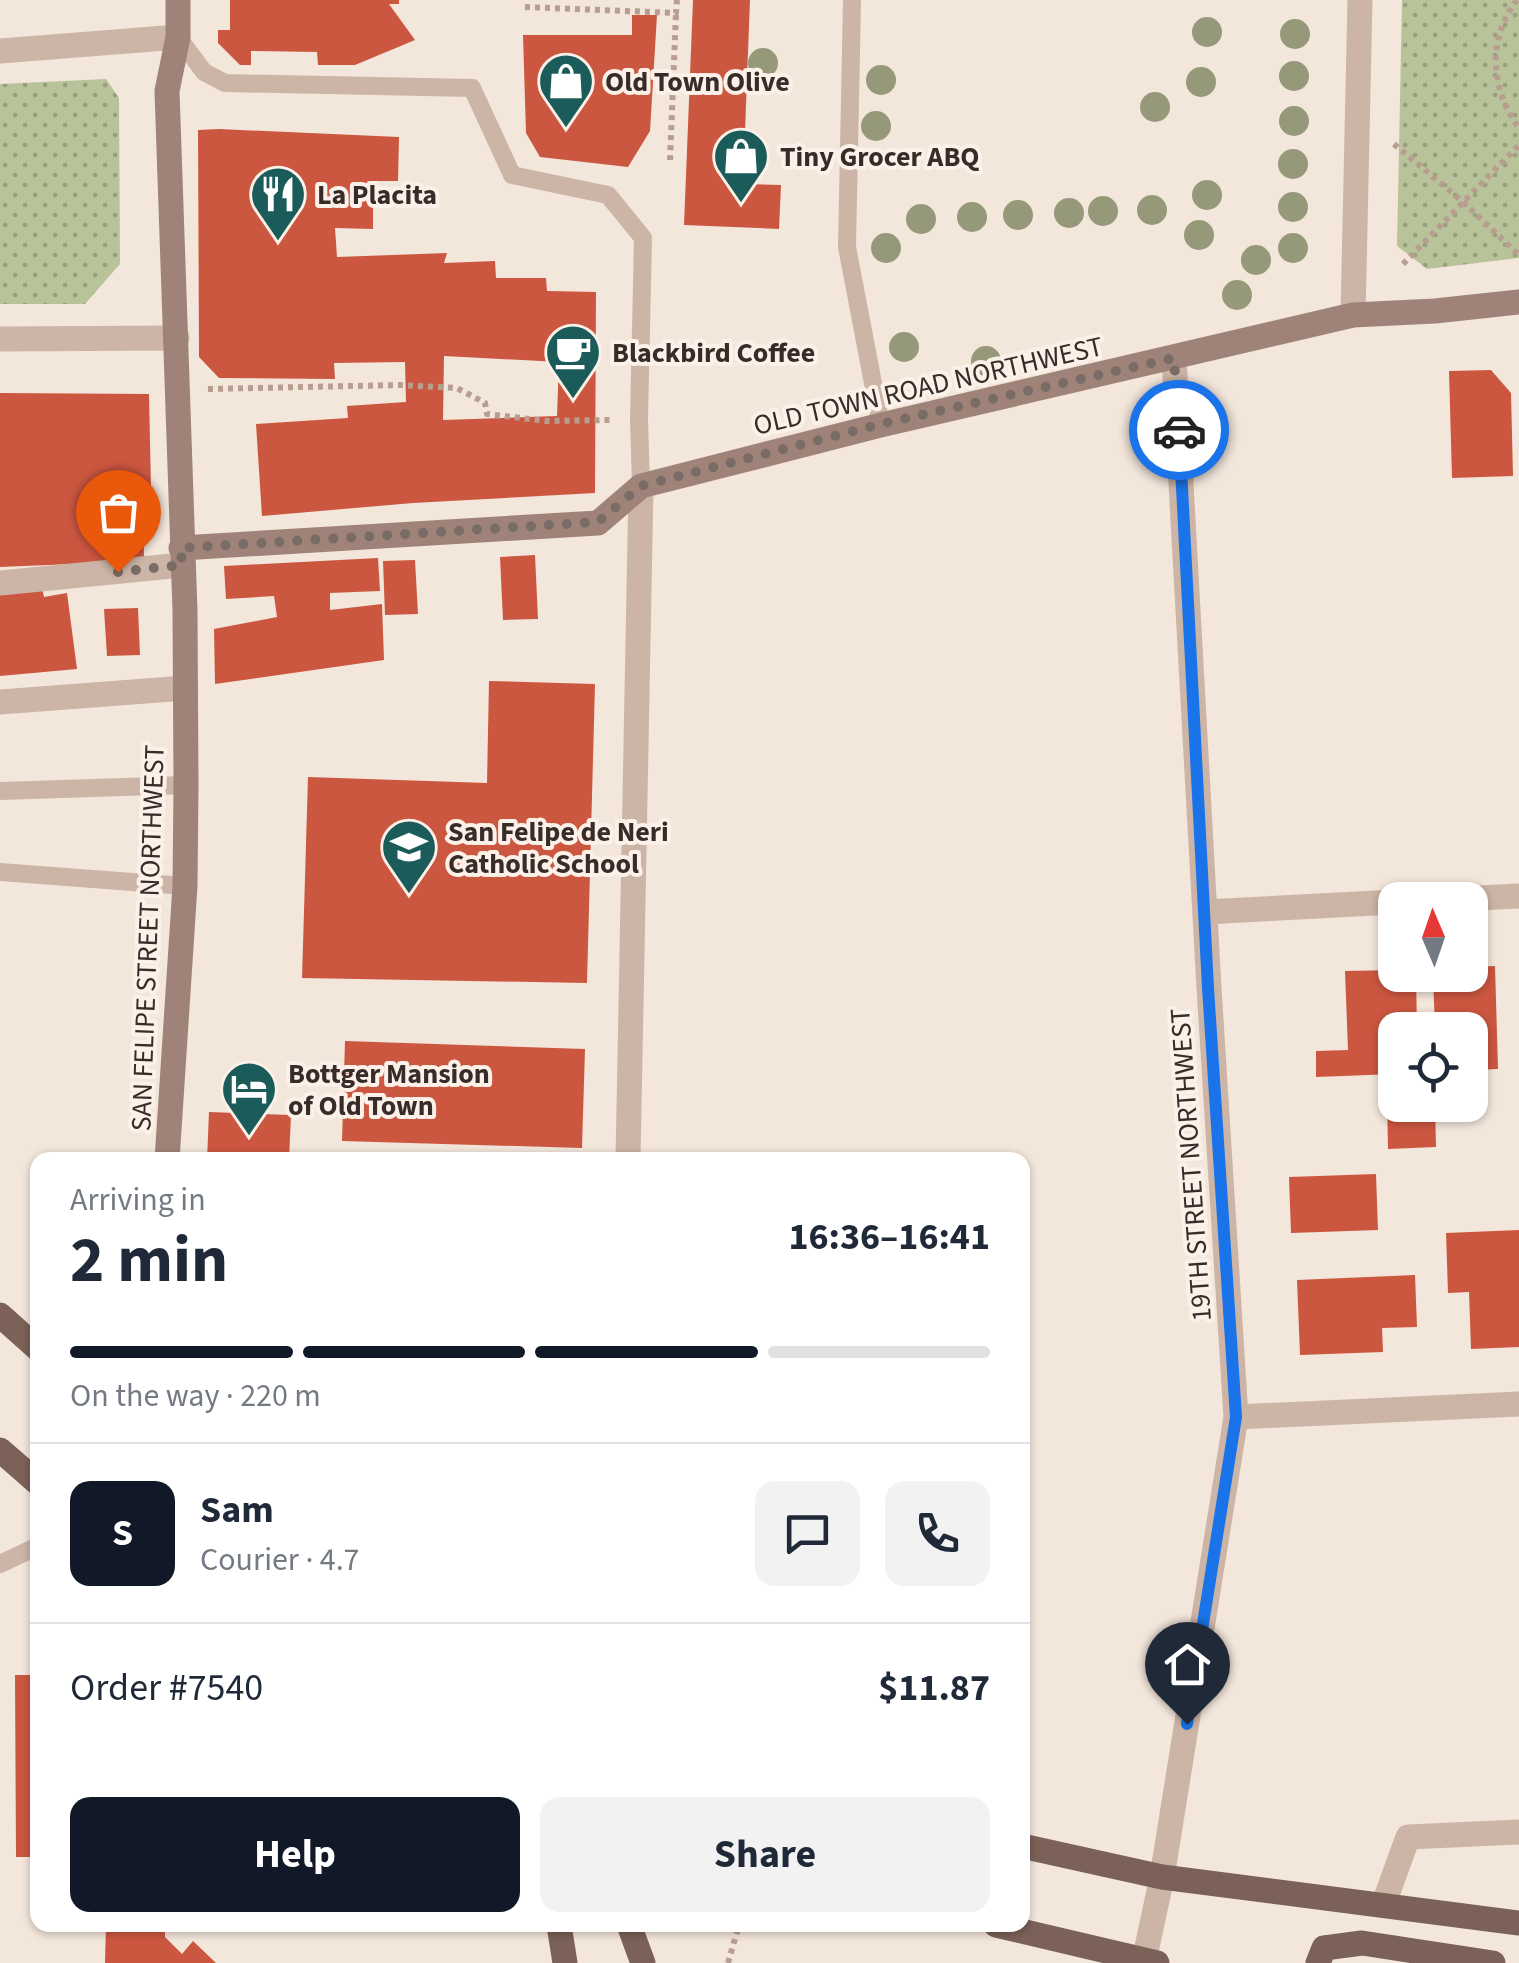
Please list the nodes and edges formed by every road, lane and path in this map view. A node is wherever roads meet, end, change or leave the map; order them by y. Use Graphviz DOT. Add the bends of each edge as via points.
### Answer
graph roads {
  1 [pos="178,0"];
  2 [pos="677,0"];
  3 [pos="852,0"];
  4 [pos="1360,0"];
  5 [pos="1517,0"];
  6 [pos="524,7"];
  7 [pos="676,13"];
  8 [pos="178,37"];
  9 [pos="0,52"];
  10 [pos="1519,128"];
  11 [pos="1394,144"];
  12 [pos="1519,145"];
  13 [pos="670,160"];
  14 [pos="1463,202"];
  15 [pos="1519,255"];
  16 [pos="1402,264"];
  17 [pos="1519,302"];
  18 [pos="1354,315"];
  19 [pos="177,338"];
  20 [pos="0,339"];
  21 [pos="1174,358"];
  22 [pos="207,389"];
  23 [pos="639,419"];
  24 [pos="881,424"];
  25 [pos="641,486"];
  26 [pos="182,557"];
  27 [pos="0,583"];
  28 [pos="186,688"];
  29 [pos="0,702"];
  30 [pos="186,785"];
  31 [pos="0,791"];
  32 [pos="0,872"];
  33 [pos="185,886"];
  34 [pos="1519,896"];
  35 [pos="1488,898"];
  36 [pos="1378,903"];
  37 [pos="1205,912"];
  38 [pos="168,1152"];
  39 [pos="628,1152"];
  40 [pos="0,1315"];
  41 [pos="30,1342"];
  42 [pos="1519,1404"];
  43 [pos="1236,1417"];
  44 [pos="3,1458"];
  45 [pos="30,1477"];
  46 [pos="30,1550"];
  47 [pos="0,1564"];
  48 [pos="1519,1832"];
  49 [pos="1030,1848"];
  50 [pos="1162,1877"];
  51 [pos="1384,1903"];
  52 [pos="1519,1922"];
  53 [pos="561,1932"];
  54 [pos="631,1932"];
  55 [pos="737,1932"];
  56 [pos="1025,1932"];
  57 [pos="1151,1962"];
  58 [pos="565,1963"];
  59 [pos="643,1963"];
  60 [pos="728,1963"];
  61 [pos="1318,1963"];
  62 [pos="1493,1963"];
  1 -- 8 [label="street, SAN FELIPE STREET NORTHWEST"];
  2 -- 7 [label="path"];
  3 -- 24 [label="lane" via="846,247"];
  4 -- 18 [label="street"];
  5 -- 10 [label="path" via="1502,26 1494,63 1497,87"];
  6 -- 7 [label="path"];
  7 -- 13 [label="path"];
  8 -- 9 [label="street"];
  8 -- 19 [label="street, SAN FELIPE STREET NORTHWEST" via="167,91"];
  8 -- 23 [label="lane" via="204,72 225,83 472,88 512,174 608,195 643,238"];
  11 -- 14 [label="path"];
  12 -- 14 [label="path"];
  14 -- 15 [label="path"];
  14 -- 16 [label="path"];
  17 -- 18 [label="street, OLD TOWN ROAD NORTHWEST"];
  18 -- 21 [label="street, OLD TOWN ROAD NORTHWEST"];
  19 -- 20 [label="street"];
  19 -- 26 [label="street, SAN FELIPE STREET NORTHWEST"];
  21 -- 24 [label="street, OLD TOWN ROAD NORTHWEST"];
  21 -- 37 [label="street, 19TH STREET NORTHWEST"];
  22 -- 23 [label="path" via="458,388 485,403 487,414"];
  23 -- 25 [label="lane"];
  24 -- 25 [label="street, OLD TOWN ROAD NORTHWEST"];
  25 -- 26 [label="street, OLD TOWN ROAD NORTHWEST" via="598,522"];
  25 -- 39 [label="street"];
  26 -- 27 [label="street"];
  26 -- 28 [label="street, SAN FELIPE STREET NORTHWEST"];
  28 -- 29 [label="street"];
  28 -- 30 [label="street, SAN FELIPE STREET NORTHWEST"];
  30 -- 31 [label="lane"];
  30 -- 33 [label="street, SAN FELIPE STREET NORTHWEST"];
  32 -- 33 [label="lane"];
  33 -- 38 [label="street, SAN FELIPE STREET NORTHWEST"];
  34 -- 35 [label="street"];
  36 -- 37 [label="street"];
  37 -- 43 [label="street, 19TH STREET NORTHWEST"];
  40 -- 41 [label="main road"];
  42 -- 43 [label="street"];
  43 -- 50 [label="street, 19TH STREET NORTHWEST"];
  44 -- 45 [label="main road"];
  46 -- 47 [label="lane"];
  48 -- 51 [label="street" via="1408,1837"];
  49 -- 50 [label="main road"];
  50 -- 51 [label="main road"];
  50 -- 57 [label="street, 19TH STREET NORTHWEST"];
  51 -- 52 [label="main road"];
  53 -- 58 [label="main road"];
  54 -- 59 [label="main road"];
  55 -- 60 [label="path"];
  56 -- 57 [label="main road"];
  61 -- 62 [label="main road" via="1324,1948 1362,1943"];
}
